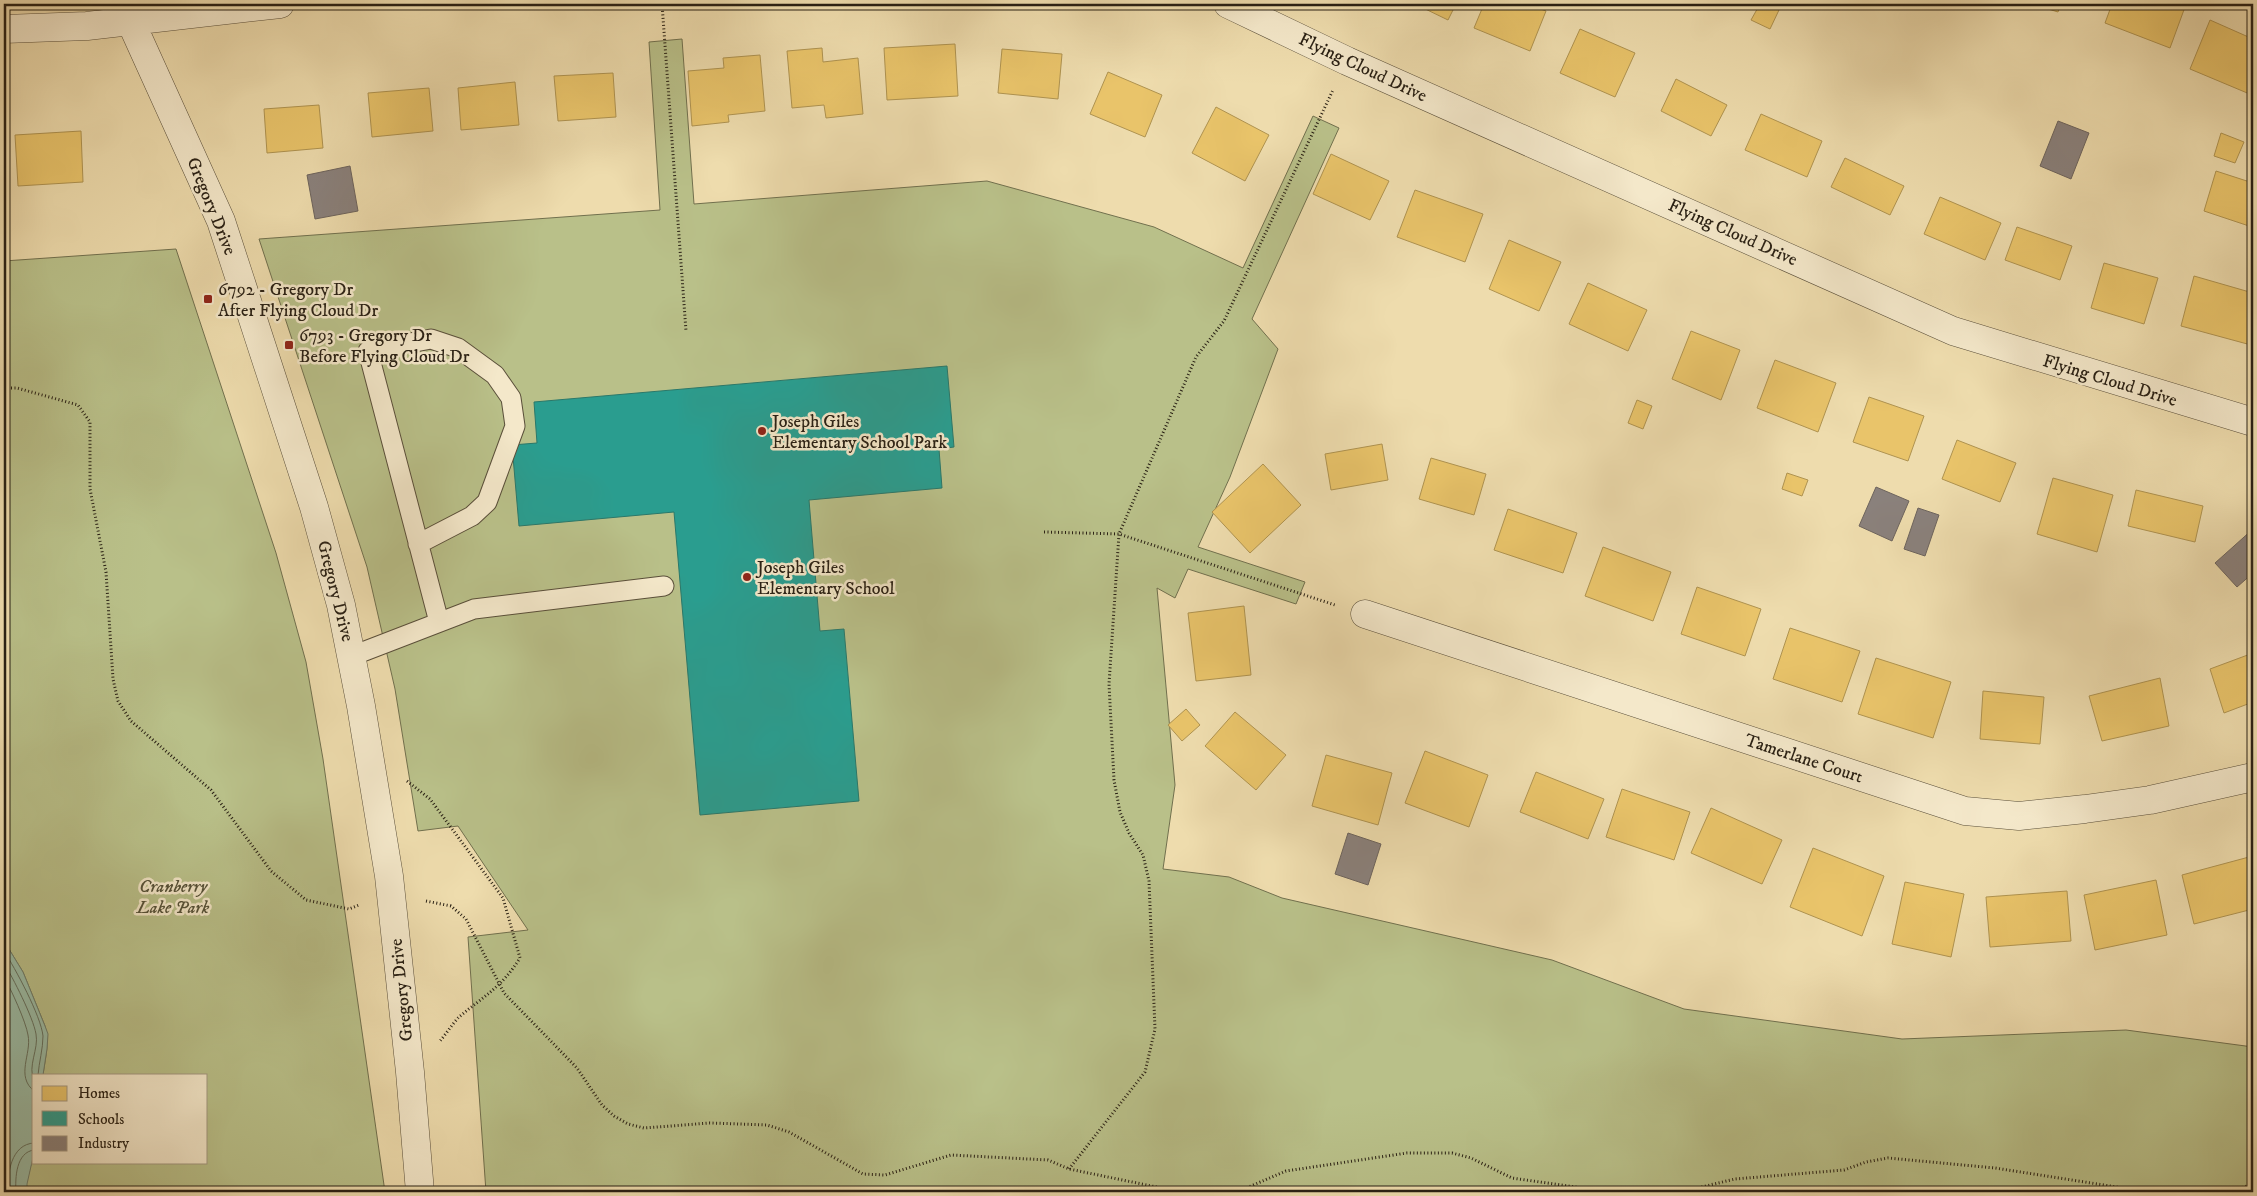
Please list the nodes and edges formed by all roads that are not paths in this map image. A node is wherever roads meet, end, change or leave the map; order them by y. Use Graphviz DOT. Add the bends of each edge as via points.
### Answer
graph roads {
  1 [pos="280,4"];
  2 [pos="1228,4"];
  3 [pos="130,20"];
  4 [pos="4,29"];
  5 [pos="2253,422"];
  6 [pos="418,544"];
  7 [pos="664,586"];
  8 [pos="1365,614"];
  9 [pos="439,622"];
  10 [pos="352,656"];
  11 [pos="2253,777"];
  12 [pos="420,1192"];
  1 -- 3 [label="street"];
  2 -- 5 [label="street, Flying Cloud Drive" via="1347,61 1952,331"];
  3 -- 4 [label="street" via="87,26"];
  3 -- 10 [label="street, Gregory Drive" via="221,221 314,507"];
  6 -- 6 [label="lane" via="368,351 431,339 458,348 495,375 511,398 515,426 487,502 472,516"];
  6 -- 9 [label="lane"];
  7 -- 9 [label="lane" via="474,609"];
  8 -- 11 [label="street, Tamerlane Court" via="1965,811 2019,816 2085,809 2159,798"];
  9 -- 10 [label="lane"];
  10 -- 12 [label="street, Gregory Drive" via="389,876"];
}
